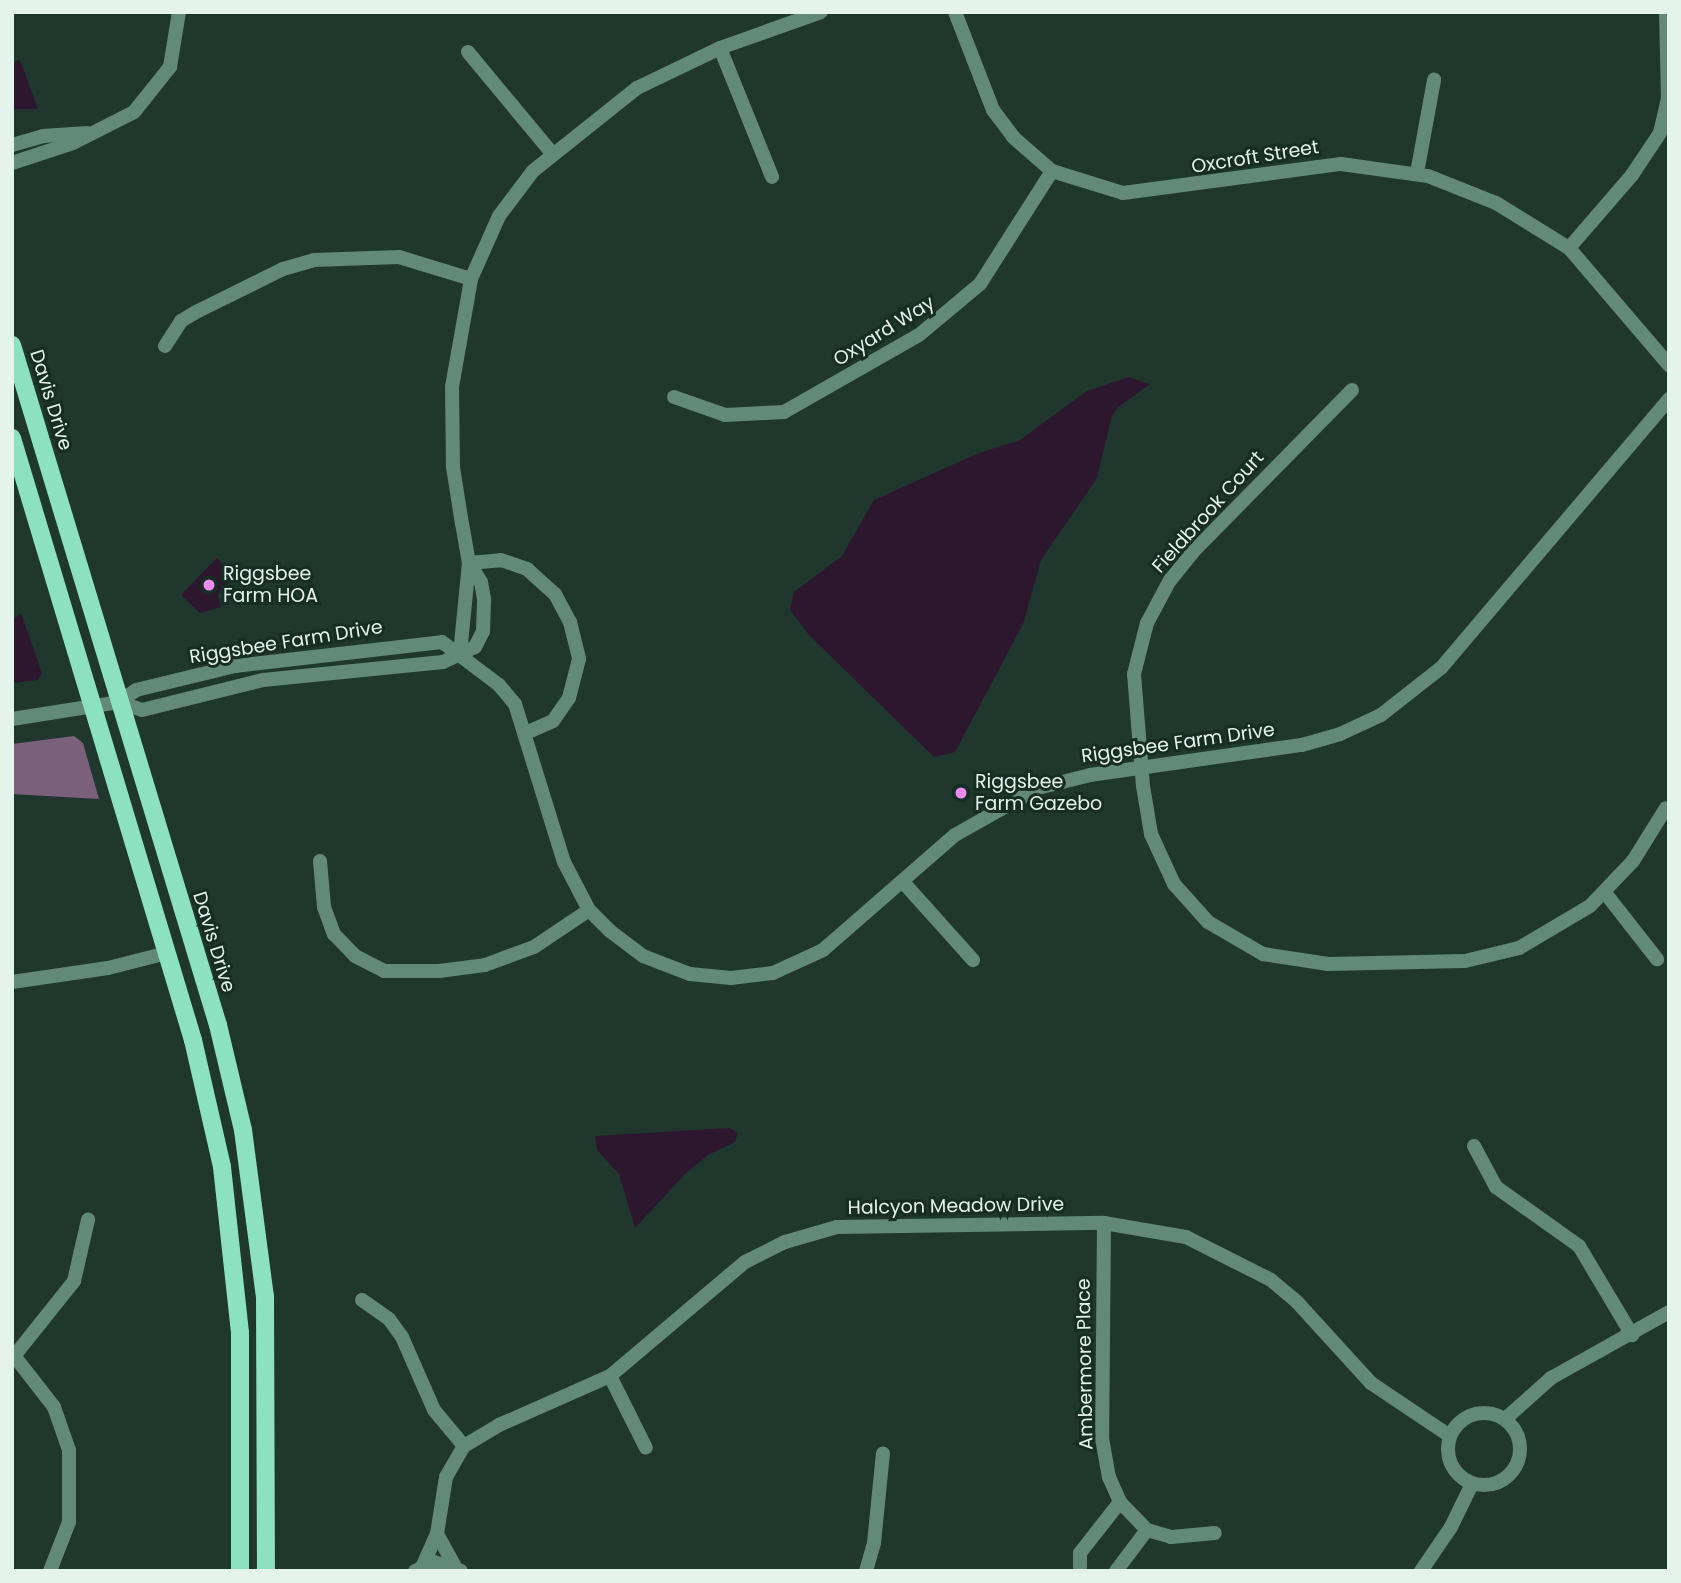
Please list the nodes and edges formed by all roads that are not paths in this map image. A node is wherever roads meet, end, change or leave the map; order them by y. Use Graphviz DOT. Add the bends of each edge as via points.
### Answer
graph roads {
  1 [pos="179,12"];
  2 [pos="821,12"];
  3 [pos="955,12"];
  4 [pos="1666,12"];
  5 [pos="720,48"];
  6 [pos="468,52"];
  7 [pos="1434,80"];
  8 [pos="87,133"];
  9 [pos="12,145"];
  10 [pos="552,153"];
  11 [pos="12,163"];
  12 [pos="1052,171"];
  13 [pos="1417,173"];
  14 [pos="772,177"];
  15 [pos="1569,248"];
  16 [pos="471,279"];
  17 [pos="12,345"];
  18 [pos="165,345"];
  19 [pos="1669,365"];
  20 [pos="1352,390"];
  21 [pos="674,397"];
  22 [pos="1669,399"];
  23 [pos="12,438"];
  24 [pos="469,563"];
  25 [pos="460,654"];
  26 [pos="119,702"];
  27 [pos="92,708"];
  28 [pos="12,719"];
  29 [pos="526,733"];
  30 [pos="1142,767"];
  31 [pos="1666,808"];
  32 [pos="320,861"];
  33 [pos="904,882"];
  34 [pos="1606,894"];
  35 [pos="589,910"];
  36 [pos="167,953"];
  37 [pos="1657,959"];
  38 [pos="973,960"];
  39 [pos="12,982"];
  40 [pos="1474,1146"];
  41 [pos="88,1220"];
  42 [pos="1104,1223"];
  43 [pos="362,1300"];
  44 [pos="1669,1312"];
  45 [pos="1632,1335"];
  46 [pos="14,1354"];
  47 [pos="610,1376"];
  48 [pos="1505,1419"];
  49 [pos="1450,1436"];
  50 [pos="464,1447"];
  51 [pos="646,1448"];
  52 [pos="883,1453"];
  53 [pos="1472,1484"];
  54 [pos="1120,1502"];
  55 [pos="1147,1530"];
  56 [pos="1215,1533"];
  57 [pos="437,1534"];
  58 [pos="270,1566"];
  59 [pos="419,1568"];
  60 [pos="458,1569"];
  61 [pos="50,1571"];
  62 [pos="240,1571"];
  63 [pos="866,1571"];
  64 [pos="1080,1571"];
  65 [pos="1116,1571"];
  66 [pos="1421,1571"];
  1 -- 8 [label="street" via="170,67 159,85 121,121"];
  2 -- 5 [label="street"];
  3 -- 12 [label="street, Oxcroft Street" via="993,110 1013,137"];
  4 -- 15 [label="street" via="1668,99 1660,133 1632,175"];
  5 -- 10 [label="street" via="637,88"];
  5 -- 14 [label="street"];
  6 -- 10 [label="street"];
  7 -- 13 [label="street"];
  8 -- 9 [label="street" via="43,135"];
  8 -- 11 [label="street" via="73,143"];
  10 -- 16 [label="street" via="517,188 499,216"];
  12 -- 13 [label="street, Oxcroft Street" via="1123,192 1159,191 1307,166 1341,164"];
  12 -- 21 [label="street, Oxyard Way" via="979,284 919,335 784,412 725,415"];
  13 -- 15 [label="street, Oxcroft Street" via="1496,203"];
  15 -- 19 [label="street, Oxcroft Street"];
  16 -- 18 [label="street" via="399,257 314,260 283,269 195,312 181,321"];
  16 -- 24 [label="street" via="455,357 452,419 453,467"];
  17 -- 26 [label="main road, Davis Drive"];
  20 -- 30 [label="street, Fieldbrook Court" via="1193,552 1161,596 1147,623 1134,674"];
  22 -- 30 [label="street, Riggsbee Farm Drive" via="1452,655 1413,693 1364,724 1320,741"];
  23 -- 27 [label="main road"];
  24 -- 25 [label="street"];
  24 -- 29 [label="street" via="501,559 527,569 555,594 570,622 579,659 569,698 553,721"];
  25 -- 26 [label="street, Riggsbee Farm Drive" via="443,662 263,680 142,710"];
  25 -- 26 [label="street, Riggsbee Farm Drive" via="442,642 288,657 136,690"];
  25 -- 29 [label="street, Riggsbee Farm Drive" via="515,704"];
  26 -- 27 [label="street, Riggsbee Farm Drive"];
  26 -- 58 [label="main road, Davis Drive" via="218,1025 243,1130 265,1296"];
  27 -- 28 [label="street, Riggsbee Farm Drive"];
  27 -- 36 [label="main road"];
  29 -- 35 [label="street, Riggsbee Farm Drive" via="564,862"];
  30 -- 33 [label="street, Riggsbee Farm Drive" via="1064,780 1011,800 955,835"];
  30 -- 34 [label="street, Fieldbrook Court" via="1151,834 1174,884 1208,922 1263,954 1328,964 1484,957 1542,937"];
  31 -- 34 [label="street"];
  32 -- 35 [label="street" via="324,907 334,934 355,956 384,971 485,965 534,947"];
  33 -- 35 [label="street, Riggsbee Farm Drive" via="823,950 791,968 749,977 712,978 664,966 627,946"];
  33 -- 38 [label="street"];
  34 -- 37 [label="street"];
  36 -- 39 [label="street" via="108,968"];
  36 -- 62 [label="main road" via="208,1096 234,1248 242,1386"];
  40 -- 45 [label="street" via="1496,1187 1579,1246"];
  41 -- 46 [label="street" via="74,1281"];
  42 -- 47 [label="street, Halcyon Meadow Drive" via="861,1225 813,1233 761,1253 724,1276"];
  42 -- 49 [label="street, Halcyon Meadow Drive" via="1161,1230 1244,1263 1297,1302 1371,1383"];
  42 -- 54 [label="street, Ambermore Place" via="1102,1438"];
  43 -- 50 [label="street" via="389,1319 402,1336 433,1410"];
  44 -- 45 [label="street"];
  45 -- 48 [label="street" via="1550,1378"];
  46 -- 61 [label="street" via="54,1407 69,1450 69,1522"];
  47 -- 50 [label="street, Halcyon Meadow Drive" via="499,1425"];
  47 -- 51 [label="street"];
  48 -- 49 [label="street" via="1474,1414"];
  48 -- 53 [label="street" via="1518,1435 1517,1466 1493,1485"];
  49 -- 53 [label="street" via="1449,1459 1454,1470"];
  50 -- 57 [label="street, Halcyon Meadow Drive" via="446,1477"];
  52 -- 63 [label="street" via="874,1543"];
  53 -- 66 [label="street" via="1446,1536"];
  54 -- 55 [label="street, Ambermore Place"];
  54 -- 64 [label="street" via="1080,1553"];
  55 -- 56 [label="street" via="1171,1537"];
  55 -- 65 [label="street"];
  57 -- 59 [label="street, Halcyon Meadow Drive"];
  57 -- 60 [label="street"];
  59 -- 60 [label="street"];
}
